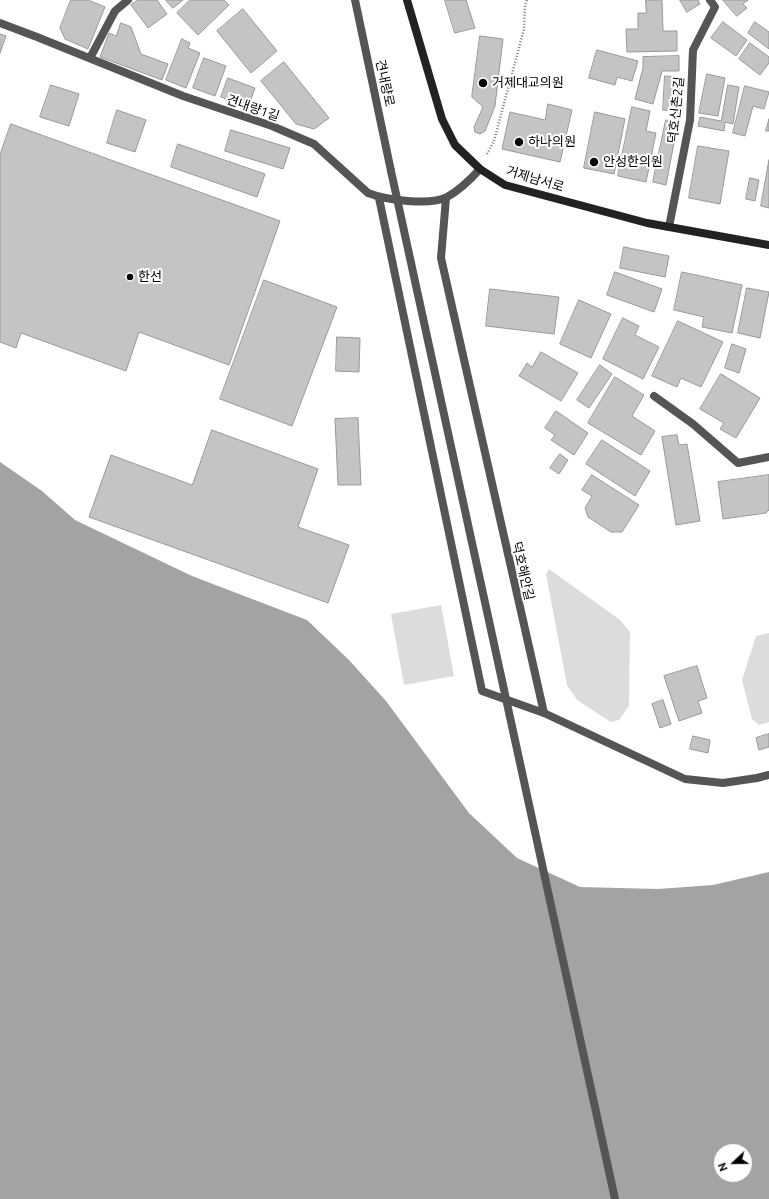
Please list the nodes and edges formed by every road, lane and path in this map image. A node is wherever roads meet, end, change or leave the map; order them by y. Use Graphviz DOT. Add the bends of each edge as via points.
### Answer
graph roads {
  1 [pos="128,0"];
  2 [pos="355,0"];
  3 [pos="407,0"];
  4 [pos="527,0"];
  5 [pos="710,0"];
  6 [pos="0,23"];
  7 [pos="90,58"];
  8 [pos="480,169"];
  9 [pos="379,198"];
  10 [pos="446,198"];
  11 [pos="669,227"];
  12 [pos="769,245"];
  13 [pos="654,396"];
  14 [pos="769,457"];
  15 [pos="544,713"];
  16 [pos="769,775"];
  17 [pos="615,1199"];
  1 -- 7 [label="street" via="115,11"];
  2 -- 17 [label="street, 견내량로, bridge"];
  3 -- 8 [label="main road, 거제남서로" via="442,119 455,145"];
  4 -- 8 [label="path" via="524,29 494,141"];
  5 -- 11 [label="street, 덕호신촌2길" via="715,8 693,50 690,120"];
  6 -- 7 [label="street, 견내량1길"];
  7 -- 9 [label="street, 견내량1길" via="183,96 272,126 314,144 368,193"];
  8 -- 10 [label="street, 견내량1길" via="468,183"];
  8 -- 11 [label="main road, 거제남서로" via="504,185"];
  9 -- 10 [label="street, 견내량1길" via="420,203"];
  9 -- 15 [label="street" via="482,691"];
  10 -- 15 [label="street, 덕호해안길" via="441,258"];
  11 -- 12 [label="main road, 거제남서로"];
  13 -- 14 [label="street" via="693,424 738,463"];
  15 -- 16 [label="street" via="685,779 722,783"];
}
